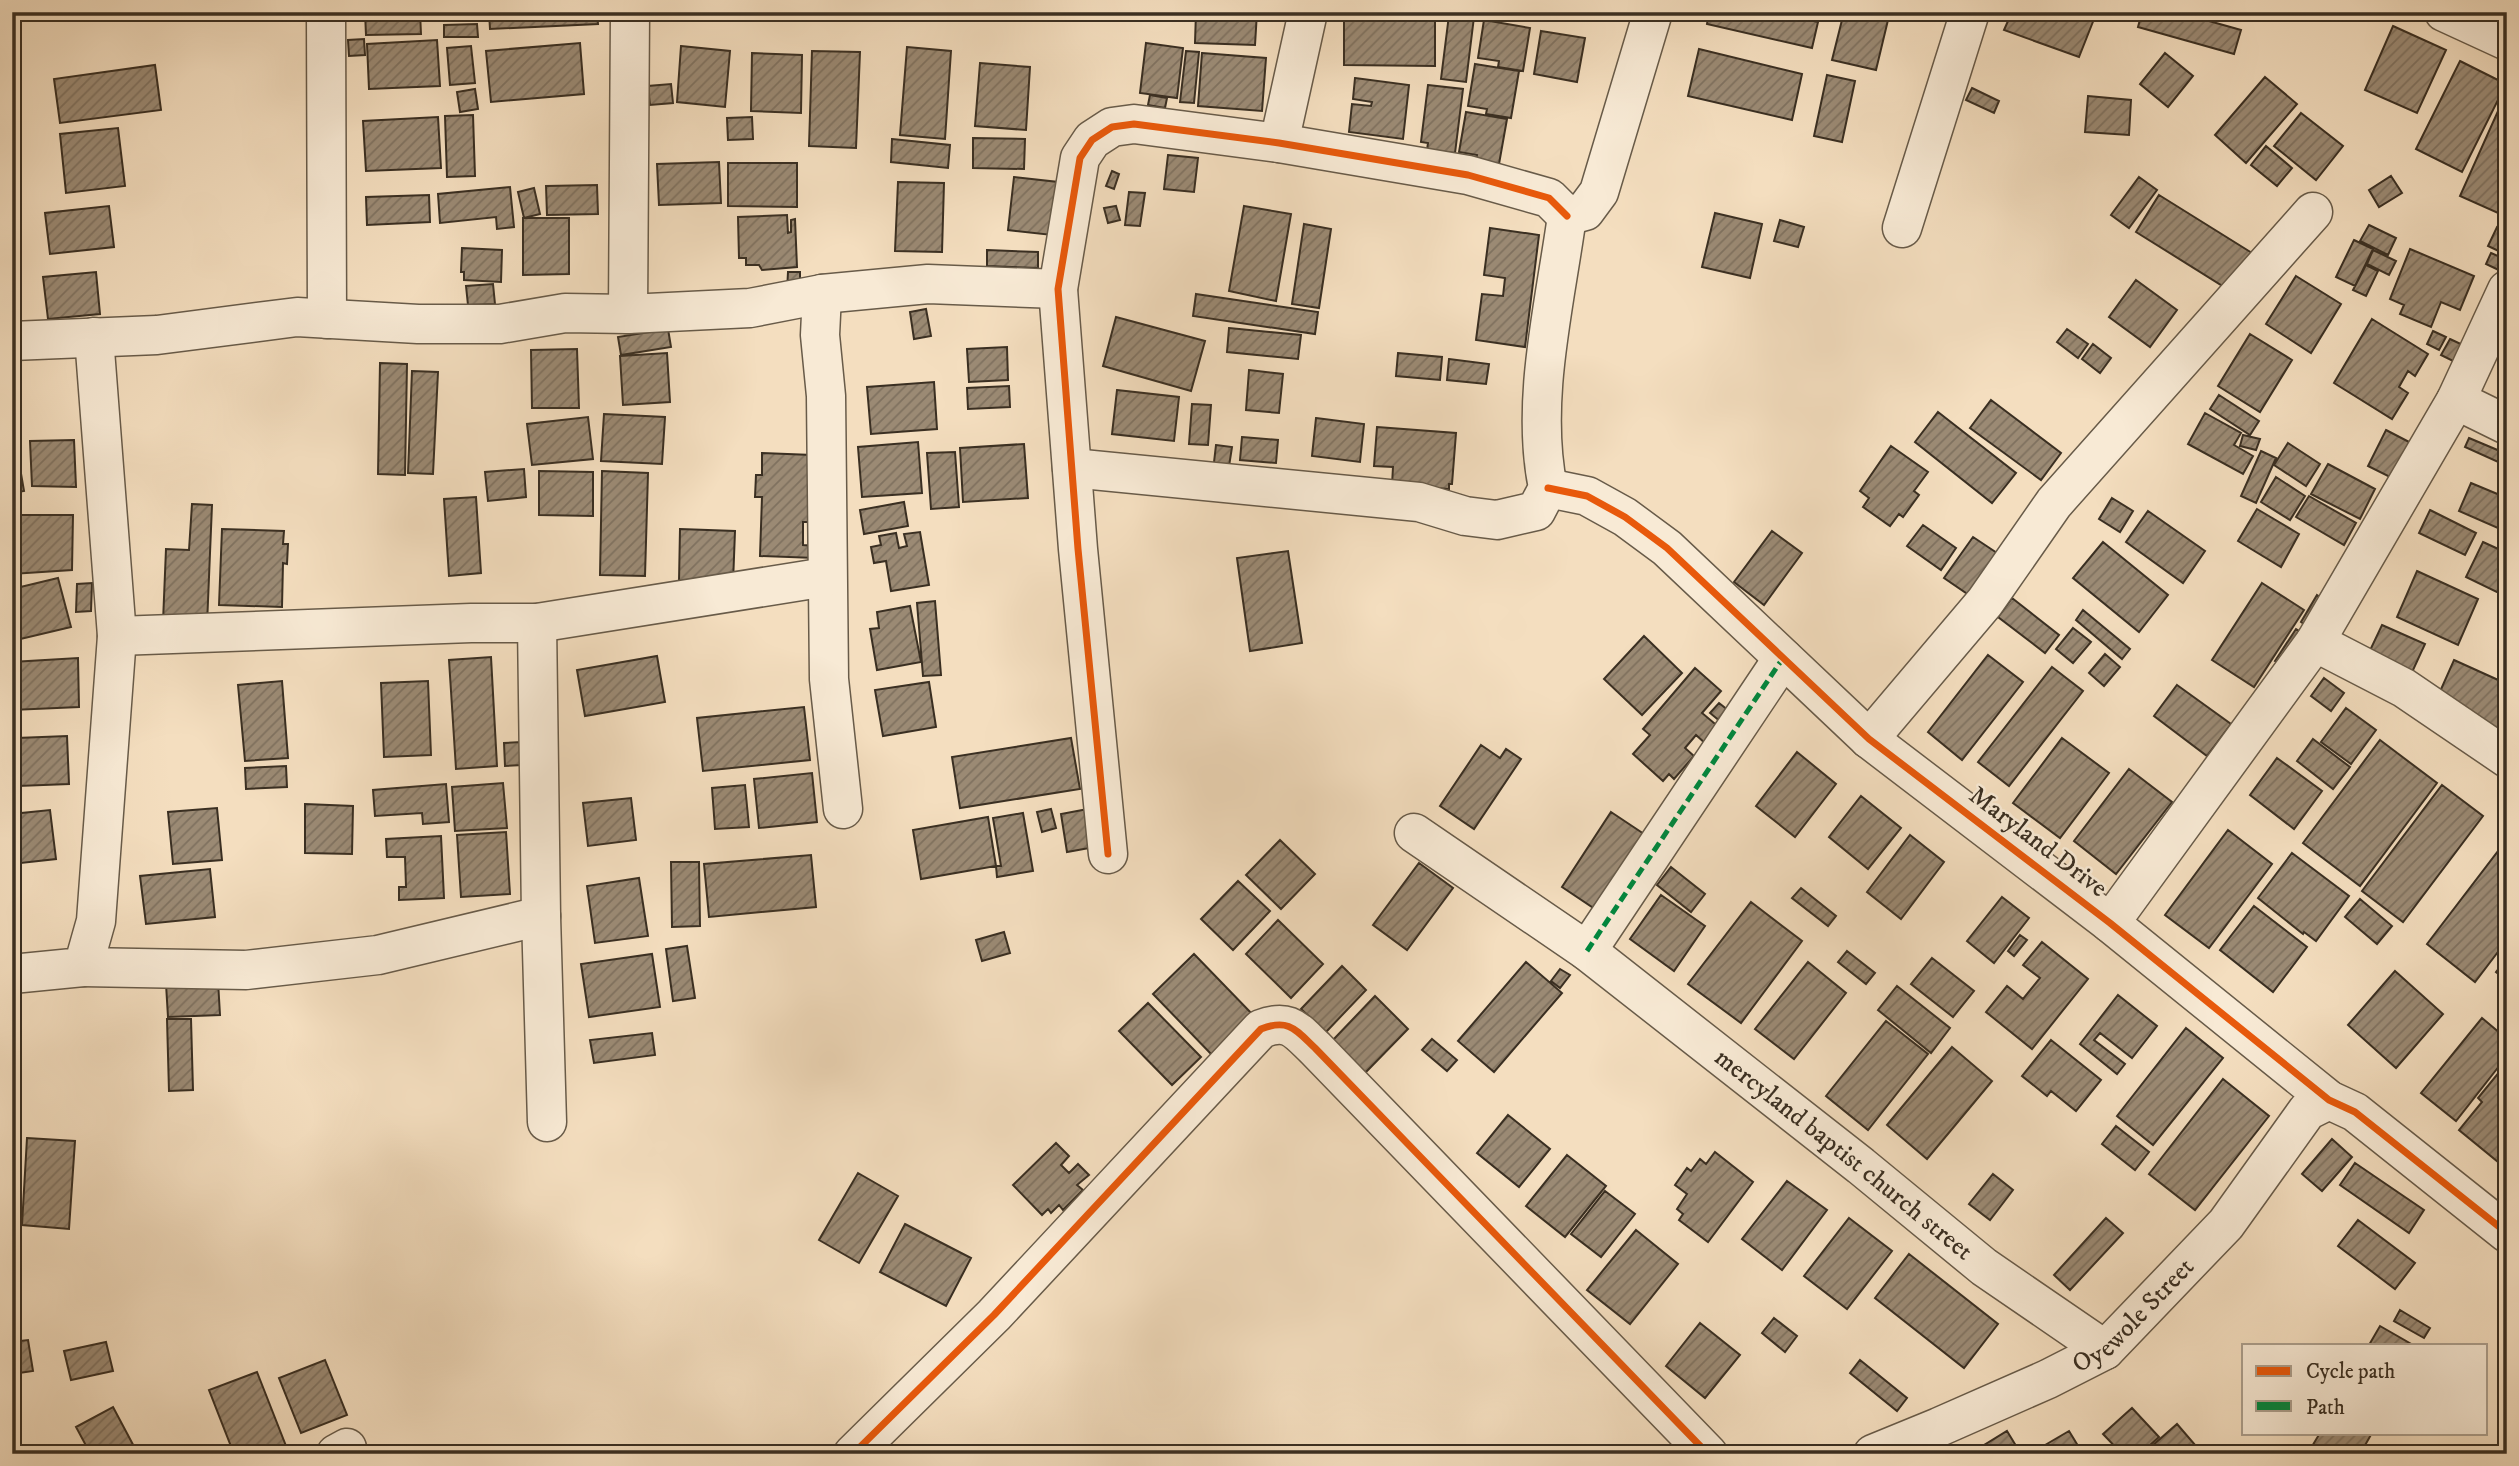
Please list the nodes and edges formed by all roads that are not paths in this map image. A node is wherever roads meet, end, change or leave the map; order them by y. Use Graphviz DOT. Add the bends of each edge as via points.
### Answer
graph roads {
  1 [pos="326,12"];
  2 [pos="630,12"];
  3 [pos="1308,12"];
  4 [pos="1653,12"];
  5 [pos="1969,12"];
  6 [pos="2444,12"];
  7 [pos="2507,41"];
  8 [pos="1279,143"];
  9 [pos="2313,212"];
  10 [pos="1567,216"];
  11 [pos="1902,228"];
  12 [pos="1058,289"];
  13 [pos="2507,290"];
  14 [pos="822,293"];
  15 [pos="628,314"];
  16 [pos="327,319"];
  17 [pos="94,337"];
  18 [pos="12,341"];
  19 [pos="2456,400"];
  20 [pos="2507,425"];
  21 [pos="1072,468"];
  22 [pos="1548,488"];
  23 [pos="826,577"];
  24 [pos="537,623"];
  25 [pos="117,636"];
  26 [pos="2315,642"];
  27 [pos="1783,658"];
  28 [pos="1869,739"];
  29 [pos="2507,758"];
  30 [pos="843,809"];
  31 [pos="1414,833"];
  32 [pos="1108,854"];
  33 [pos="541,916"];
  34 [pos="2109,923"];
  35 [pos="1587,951"];
  36 [pos="82,967"];
  37 [pos="12,974"];
  38 [pos="2329,1100"];
  39 [pos="547,1122"];
  40 [pos="2507,1233"];
  41 [pos="2105,1350"];
  42 [pos="853,1454"];
  43 [pos="1708,1454"];
  44 [pos="1873,1454"];
  1 -- 16 [label="street"];
  2 -- 15 [label="street"];
  3 -- 8 [label="street"];
  4 -- 10 [label="street" via="1599,192 1585,211"];
  5 -- 11 [label="street"];
  6 -- 7 [label="street"];
  8 -- 10 [label="street" via="1468,175 1549,198"];
  8 -- 12 [label="street" via="1134,124 1112,127 1093,140 1080,158"];
  9 -- 28 [label="street" via="2054,503 1985,602"];
  10 -- 22 [label="street" via="1542,395"];
  12 -- 14 [label="street" via="928,284"];
  12 -- 21 [label="street"];
  13 -- 19 [label="street"];
  14 -- 15 [label="street" via="750,307"];
  14 -- 23 [label="street"];
  15 -- 16 [label="street" via="565,313 500,324"];
  16 -- 17 [label="street" via="297,317 157,335"];
  17 -- 18 [label="street"];
  17 -- 25 [label="street"];
  19 -- 20 [label="street"];
  19 -- 26 [label="street"];
  21 -- 22 [label="street" via="1419,502 1497,520 1536,511"];
  21 -- 32 [label="street"];
  22 -- 27 [label="street, Maryland Drive" via="1587,496 1625,517 1667,548"];
  23 -- 24 [label="street"];
  23 -- 30 [label="street" via="829,679"];
  24 -- 25 [label="street"];
  24 -- 33 [label="street"];
  25 -- 36 [label="street" via="96,921"];
  26 -- 29 [label="street" via="2404,688"];
  26 -- 34 [label="street"];
  27 -- 28 [label="street, Maryland Drive"];
  27 -- 35 [label="street"];
  28 -- 34 [label="street, Maryland Drive"];
  31 -- 35 [label="street, mercyland baptist church street"];
  33 -- 36 [label="street" via="378,955 246,970"];
  33 -- 39 [label="street"];
  34 -- 38 [label="street, Maryland Drive"];
  35 -- 41 [label="street, mercyland baptist church street" via="1984,1267"];
  36 -- 37 [label="street"];
  38 -- 40 [label="street, Maryland Drive" via="2355,1112"];
  38 -- 41 [label="street, Oyewole Street" via="2307,1111 2226,1224"];
  41 -- 44 [label="street, Oyewole Street"];
  42 -- 43 [label="street" via="994,1315 1261,1029 1274,1024 1292,1026 1315,1048"];
}
